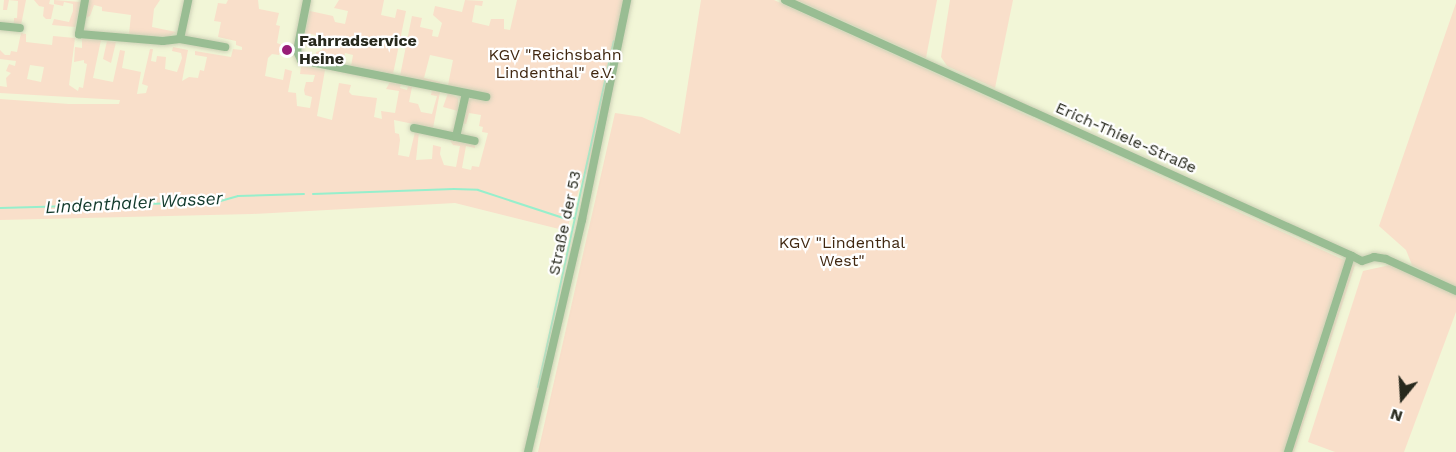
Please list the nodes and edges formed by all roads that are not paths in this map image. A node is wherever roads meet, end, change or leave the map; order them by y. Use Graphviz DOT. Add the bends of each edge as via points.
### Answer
graph roads {
  1 [pos="85,0"];
  2 [pos="188,0"];
  3 [pos="308,0"];
  4 [pos="627,0"];
  5 [pos="785,0"];
  6 [pos="0,27"];
  7 [pos="20,28"];
  8 [pos="180,39"];
  9 [pos="225,47"];
  10 [pos="466,93"];
  11 [pos="486,97"];
  12 [pos="414,128"];
  13 [pos="456,137"];
  14 [pos="475,141"];
  15 [pos="1351,256"];
  16 [pos="1456,291"];
  17 [pos="528,452"];
  18 [pos="1288,452"];
  1 -- 8 [label="street" via="79,34"];
  2 -- 8 [label="street"];
  3 -- 10 [label="street" via="297,51 301,60"];
  4 -- 17 [label="street, Straße der 53" via="582,220"];
  5 -- 15 [label="street, Erich-Thiele-Straße"];
  6 -- 7 [label="street"];
  8 -- 9 [label="street"];
  10 -- 11 [label="street"];
  10 -- 13 [label="street"];
  12 -- 13 [label="street"];
  13 -- 14 [label="street"];
  15 -- 16 [label="street, Erich-Thiele-Straße" via="1362,261 1386,259"];
  15 -- 18 [label="street"];
}
